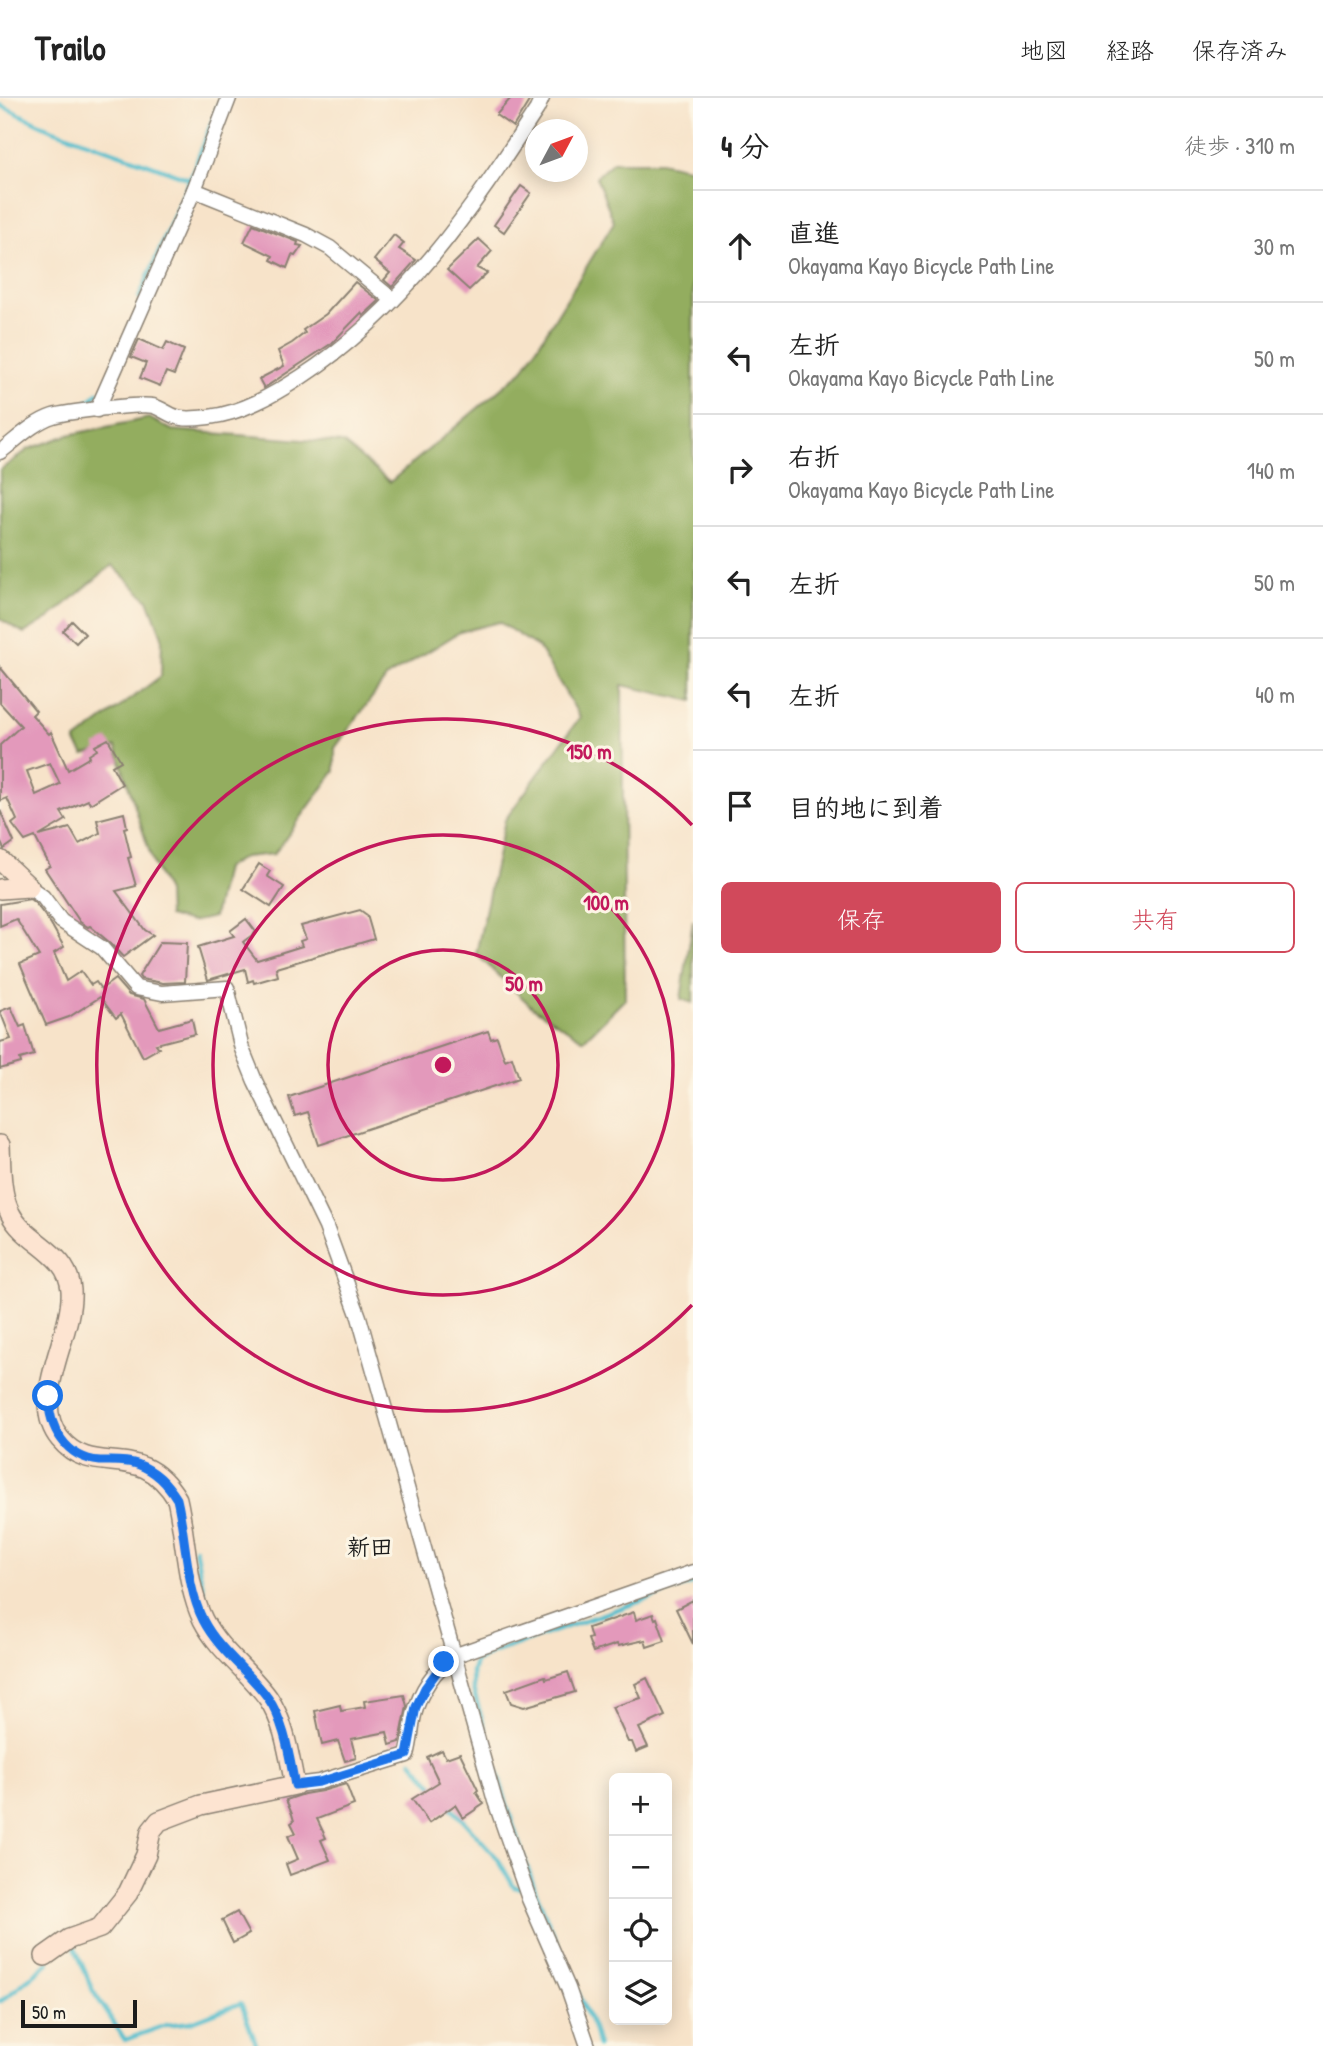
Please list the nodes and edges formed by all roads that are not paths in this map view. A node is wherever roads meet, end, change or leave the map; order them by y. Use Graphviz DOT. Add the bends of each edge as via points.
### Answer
graph roads {
  1 [pos="229,98"];
  2 [pos="542,98"];
  3 [pos="194,190"];
  4 [pos="393,300"];
  5 [pos="97,410"];
  6 [pos="0,452"];
  7 [pos="0,860"];
  8 [pos="29,887"];
  9 [pos="0,889"];
  10 [pos="0,1145"];
  11 [pos="693,1572"];
  12 [pos="456,1655"];
  13 [pos="295,1785"];
  14 [pos="45,1956"];
  15 [pos="588,2046"];
  1 -- 3 [label="street"];
  2 -- 4 [label="street" via="488,184"];
  3 -- 4 [label="street" via="330,248"];
  3 -- 5 [label="street"];
  4 -- 5 [label="street" via="330,358 258,402 234,411 178,418 152,405"];
  5 -- 6 [label="street" via="52,416"];
  7 -- 8 [label="main road"];
  8 -- 9 [label="main road"];
  8 -- 12 [label="street" via="61,920 102,948 136,988 162,993 227,988 242,1049 326,1227 359,1317"];
  10 -- 13 [label="main road" via="10,1215 59,1260 70,1283 71,1310 48,1396 54,1430 84,1457 137,1464 161,1477 170,1488 177,1499 202,1617 218,1643 276,1711"];
  11 -- 12 [label="street"];
  12 -- 13 [label="street" via="444,1662 425,1688 413,1718 407,1755"];
  12 -- 15 [label="street" via="478,1746 514,1859"];
  13 -- 14 [label="main road" via="201,1805 159,1821 128,1893 100,1928 69,1939"];
}
